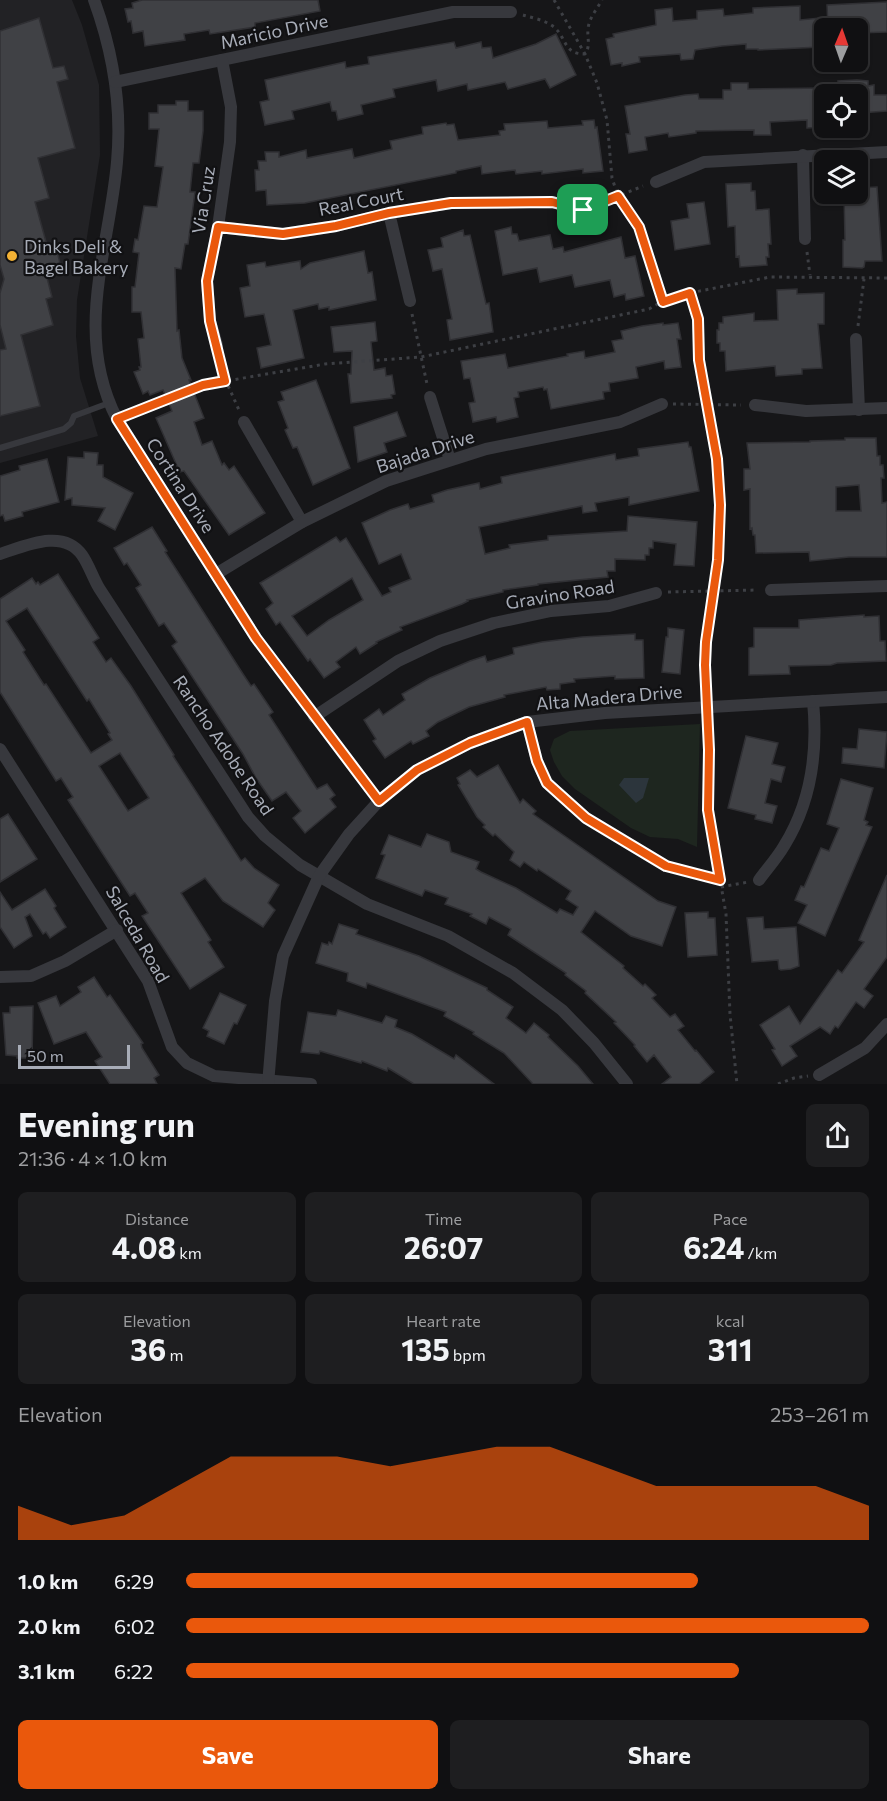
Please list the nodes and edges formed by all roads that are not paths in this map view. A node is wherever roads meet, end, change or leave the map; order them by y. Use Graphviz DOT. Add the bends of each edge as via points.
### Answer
graph roads {
  1 [pos="94,0"];
  2 [pos="511,12"];
  3 [pos="222,60"];
  4 [pos="116,82"];
  5 [pos="887,152"];
  6 [pos="803,156"];
  7 [pos="656,182"];
  8 [pos="583,210"];
  9 [pos="389,213"];
  10 [pos="218,227"];
  11 [pos="805,238"];
  12 [pos="410,301"];
  13 [pos="856,339"];
  14 [pos="217,345"];
  15 [pos="430,397"];
  16 [pos="109,404"];
  17 [pos="662,404"];
  18 [pos="755,405"];
  19 [pos="887,408"];
  20 [pos="859,410"];
  21 [pos="244,422"];
  22 [pos="0,448"];
  23 [pos="450,460"];
  24 [pos="302,522"];
  25 [pos="0,554"];
  26 [pos="216,574"];
  27 [pos="887,586"];
  28 [pos="771,590"];
  29 [pos="656,593"];
  30 [pos="887,697"];
  31 [pos="813,701"];
  32 [pos="314,717"];
  33 [pos="527,722"];
  34 [pos="0,749"];
  35 [pos="379,801"];
  36 [pos="666,866"];
  37 [pos="319,876"];
  38 [pos="759,880"];
  39 [pos="117,930"];
  40 [pos="0,977"];
  41 [pos="887,1024"];
  42 [pos="819,1075"];
  43 [pos="268,1082"];
  44 [pos="311,1084"];
  45 [pos="627,1084"];
  1 -- 4 [label="street, Cortina Drive" via="105,29"];
  2 -- 3 [label="street, Maricio Drive" via="453,12"];
  3 -- 4 [label="street, Maricio Drive"];
  3 -- 10 [label="street, Via Cruz" via="231,107"];
  4 -- 16 [label="street, Cortina Drive" via="117,164 95,308 96,341"];
  5 -- 6 [label="street"];
  6 -- 7 [label="street" via="704,162"];
  6 -- 11 [label="street"];
  8 -- 9 [label="street, Real Court" via="552,202 451,203"];
  9 -- 10 [label="street, Real Court" via="283,234"];
  9 -- 12 [label="street"];
  10 -- 14 [label="street, Via Cruz" via="207,281 210,321"];
  13 -- 20 [label="street"];
  15 -- 23 [label="street"];
  16 -- 22 [label="lane" via="74,416 64,429"];
  16 -- 26 [label="street, Cortina Drive"];
  17 -- 23 [label="street, Bajada Drive" via="620,422"];
  18 -- 20 [label="street" via="806,411"];
  19 -- 20 [label="street"];
  21 -- 24 [label="street"];
  23 -- 24 [label="street, Bajada Drive" via="386,481"];
  24 -- 26 [label="street, Bajada Drive"];
  25 -- 37 [label="street, Rancho Adobe Road" via="55,540 69,543 81,554 99,588 248,817 265,836"];
  26 -- 32 [label="street, Cortina Drive" via="256,638"];
  27 -- 28 [label="street"];
  29 -- 32 [label="street, Gravino Road" via="609,606 551,611 494,623 440,641 398,661"];
  30 -- 31 [label="street, Alta Madera Drive"];
  31 -- 33 [label="street, Alta Madera Drive" via="605,712"];
  31 -- 38 [label="street" via="814,748 809,792 785,845"];
  32 -- 35 [label="street, Cortina Drive"];
  33 -- 35 [label="street, Alta Madera Drive" via="470,743 417,770"];
  33 -- 36 [label="street" via="547,783 586,818"];
  34 -- 39 [label="street, Salceda Road"];
  35 -- 37 [label="street, Alta Madera Drive"];
  37 -- 43 [label="street, Alta Madera Drive" via="283,956"];
  37 -- 45 [label="street, Rancho Adobe Road" via="367,904 448,936 513,973 562,1010"];
  39 -- 40 [label="street" via="31,976"];
  39 -- 43 [label="street, Salceda Road" via="148,981 172,1047 187,1063 214,1076"];
  41 -- 42 [label="street" via="865,1048"];
  43 -- 44 [label="street, Salceda Road"];
}
